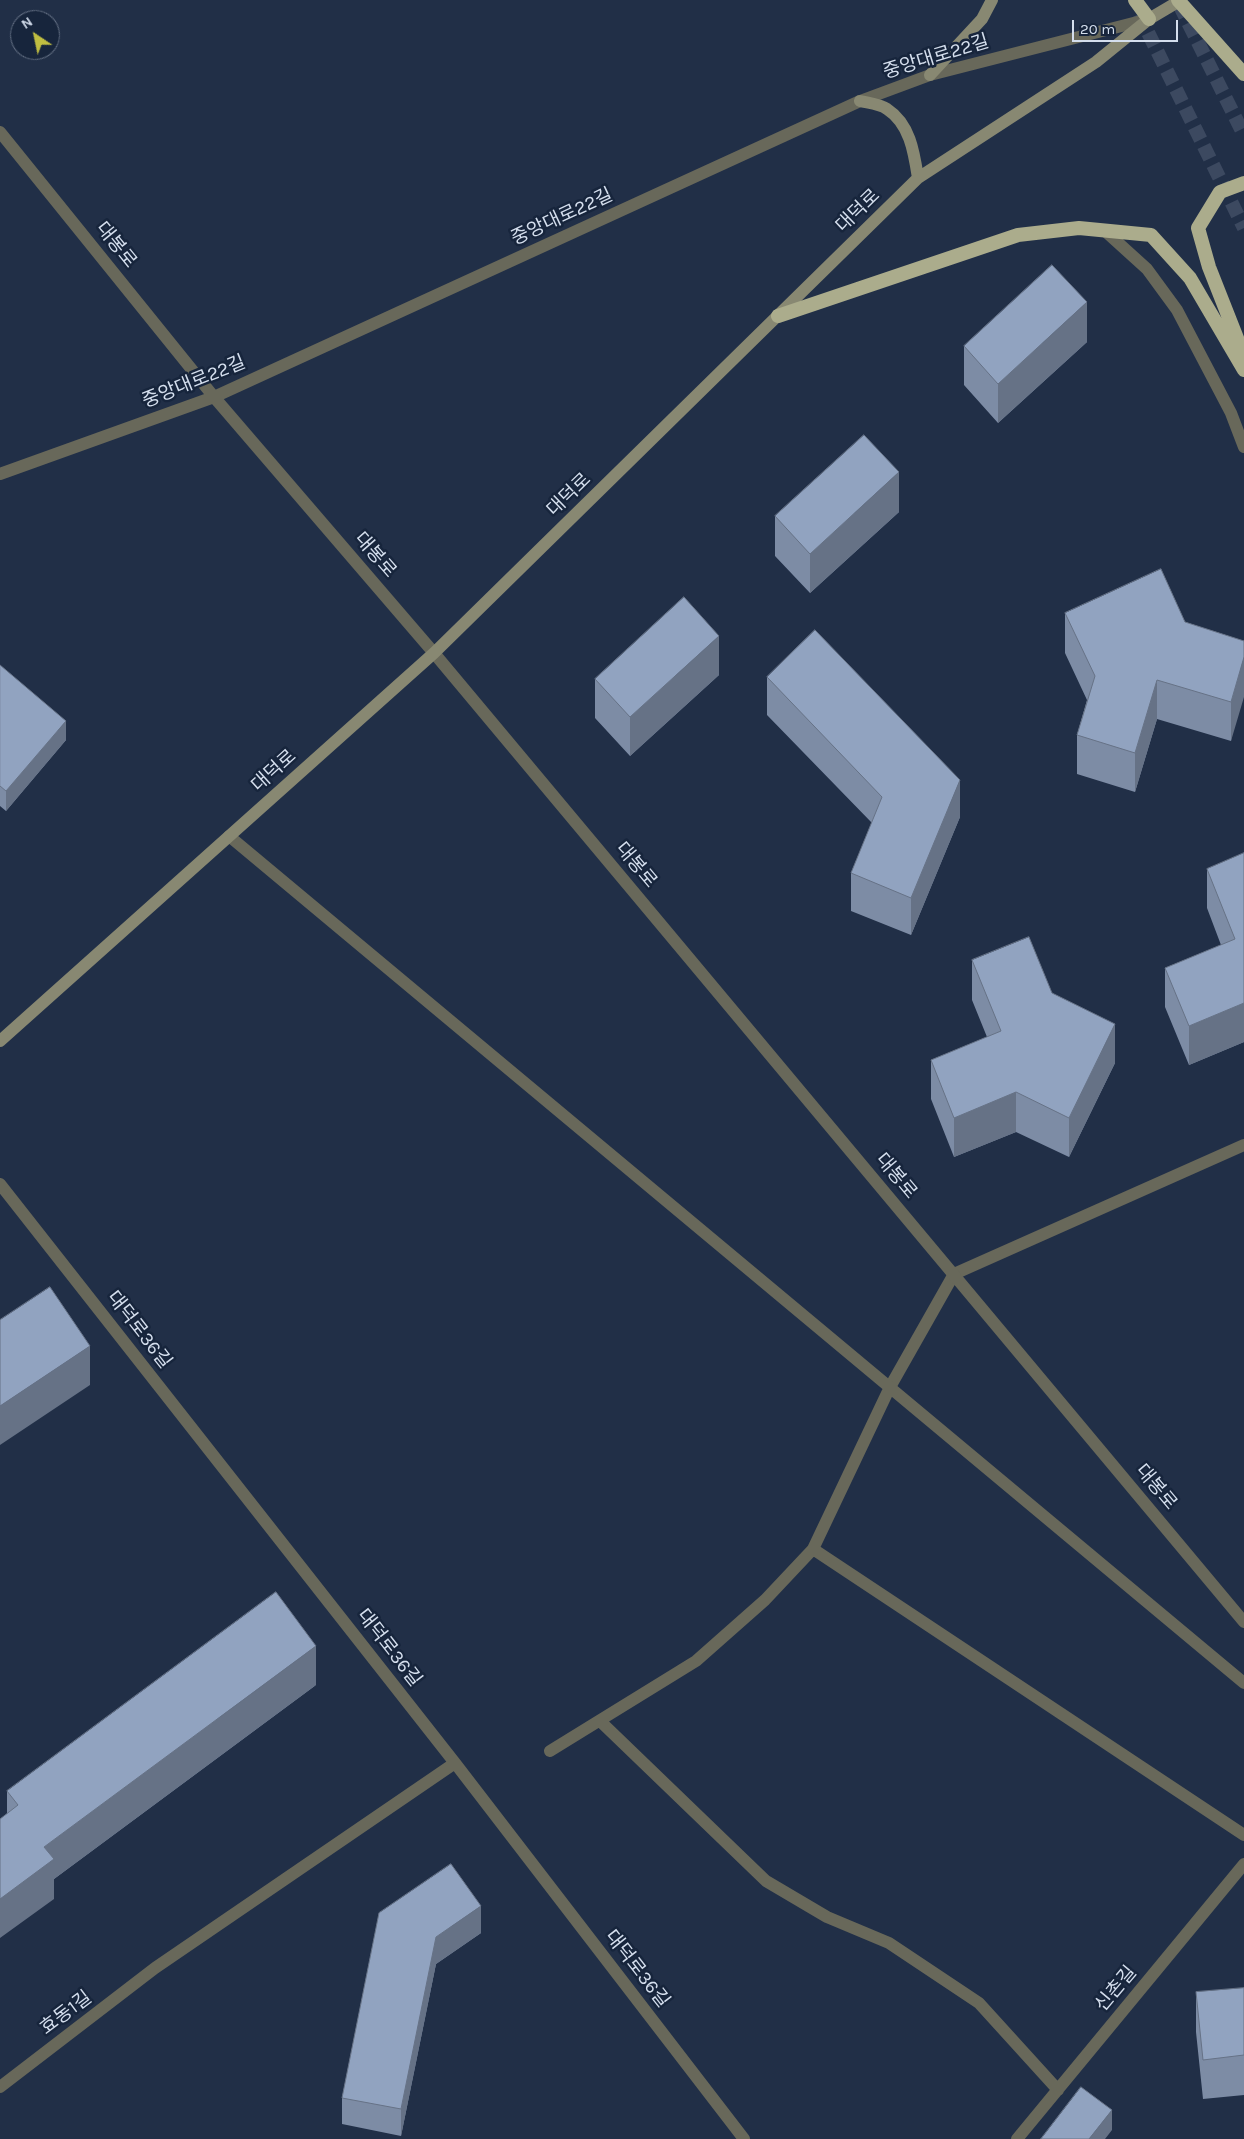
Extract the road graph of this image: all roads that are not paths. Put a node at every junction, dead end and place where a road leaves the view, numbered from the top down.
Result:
1 (992, 0) edge
2 (1135, 0) edge
3 (1179, 1) edge
4 (1148, 20) junction
5 (1244, 74) edge
6 (930, 75) junction
7 (860, 102) junction
8 (0, 132) edge
9 (918, 178) junction
10 (1244, 183) edge
11 (1104, 230) junction
12 (778, 316) junction
13 (1244, 356) edge
14 (1244, 370) edge
15 (214, 397) junction
16 (1244, 447) edge
17 (0, 474) edge
18 (434, 653) junction
19 (229, 836) junction
20 (0, 1041) edge
21 (1244, 1145) edge
22 (0, 1184) edge
23 (954, 1274) junction
24 (890, 1388) junction
25 (813, 1549) junction
26 (1244, 1622) edge
27 (1244, 1683) edge
28 (600, 1721) junction
29 (550, 1751) dead end
30 (455, 1763) junction
31 (1244, 1835) edge
32 (1244, 1864) edge
33 (0, 2087) edge
34 (1058, 2090) junction
35 (744, 2139) edge
36 (1017, 2139) edge

1 - 6 main road
2 - 4 highway
3 - 4 main road, 대덕로
3 - 5 highway
4 - 6 street, 중앙대로22길
4 - 9 main road, 대덕로
6 - 7 street, 중앙대로22길
7 - 9 main road
7 - 15 street, 중앙대로22길
8 - 15 street, 대봉로
9 - 12 main road, 대덕로
10 - 13 highway
11 - 12 highway
11 - 14 highway
11 - 16 street
12 - 18 main road, 대덕로
15 - 17 street, 중앙대로22길
15 - 18 street, 대봉로
18 - 19 main road, 대덕로
18 - 23 street, 대봉로
19 - 20 main road, 대덕로
19 - 24 street
21 - 23 street
22 - 30 street, 대덕로36길
23 - 24 street
23 - 26 street, 대봉로
24 - 25 street
24 - 27 street
25 - 28 street
25 - 31 street
28 - 29 street
28 - 34 street
30 - 33 street, 효동1길
30 - 35 street, 대덕로36길
32 - 34 street, 신촌길
34 - 36 street, 신촌길

